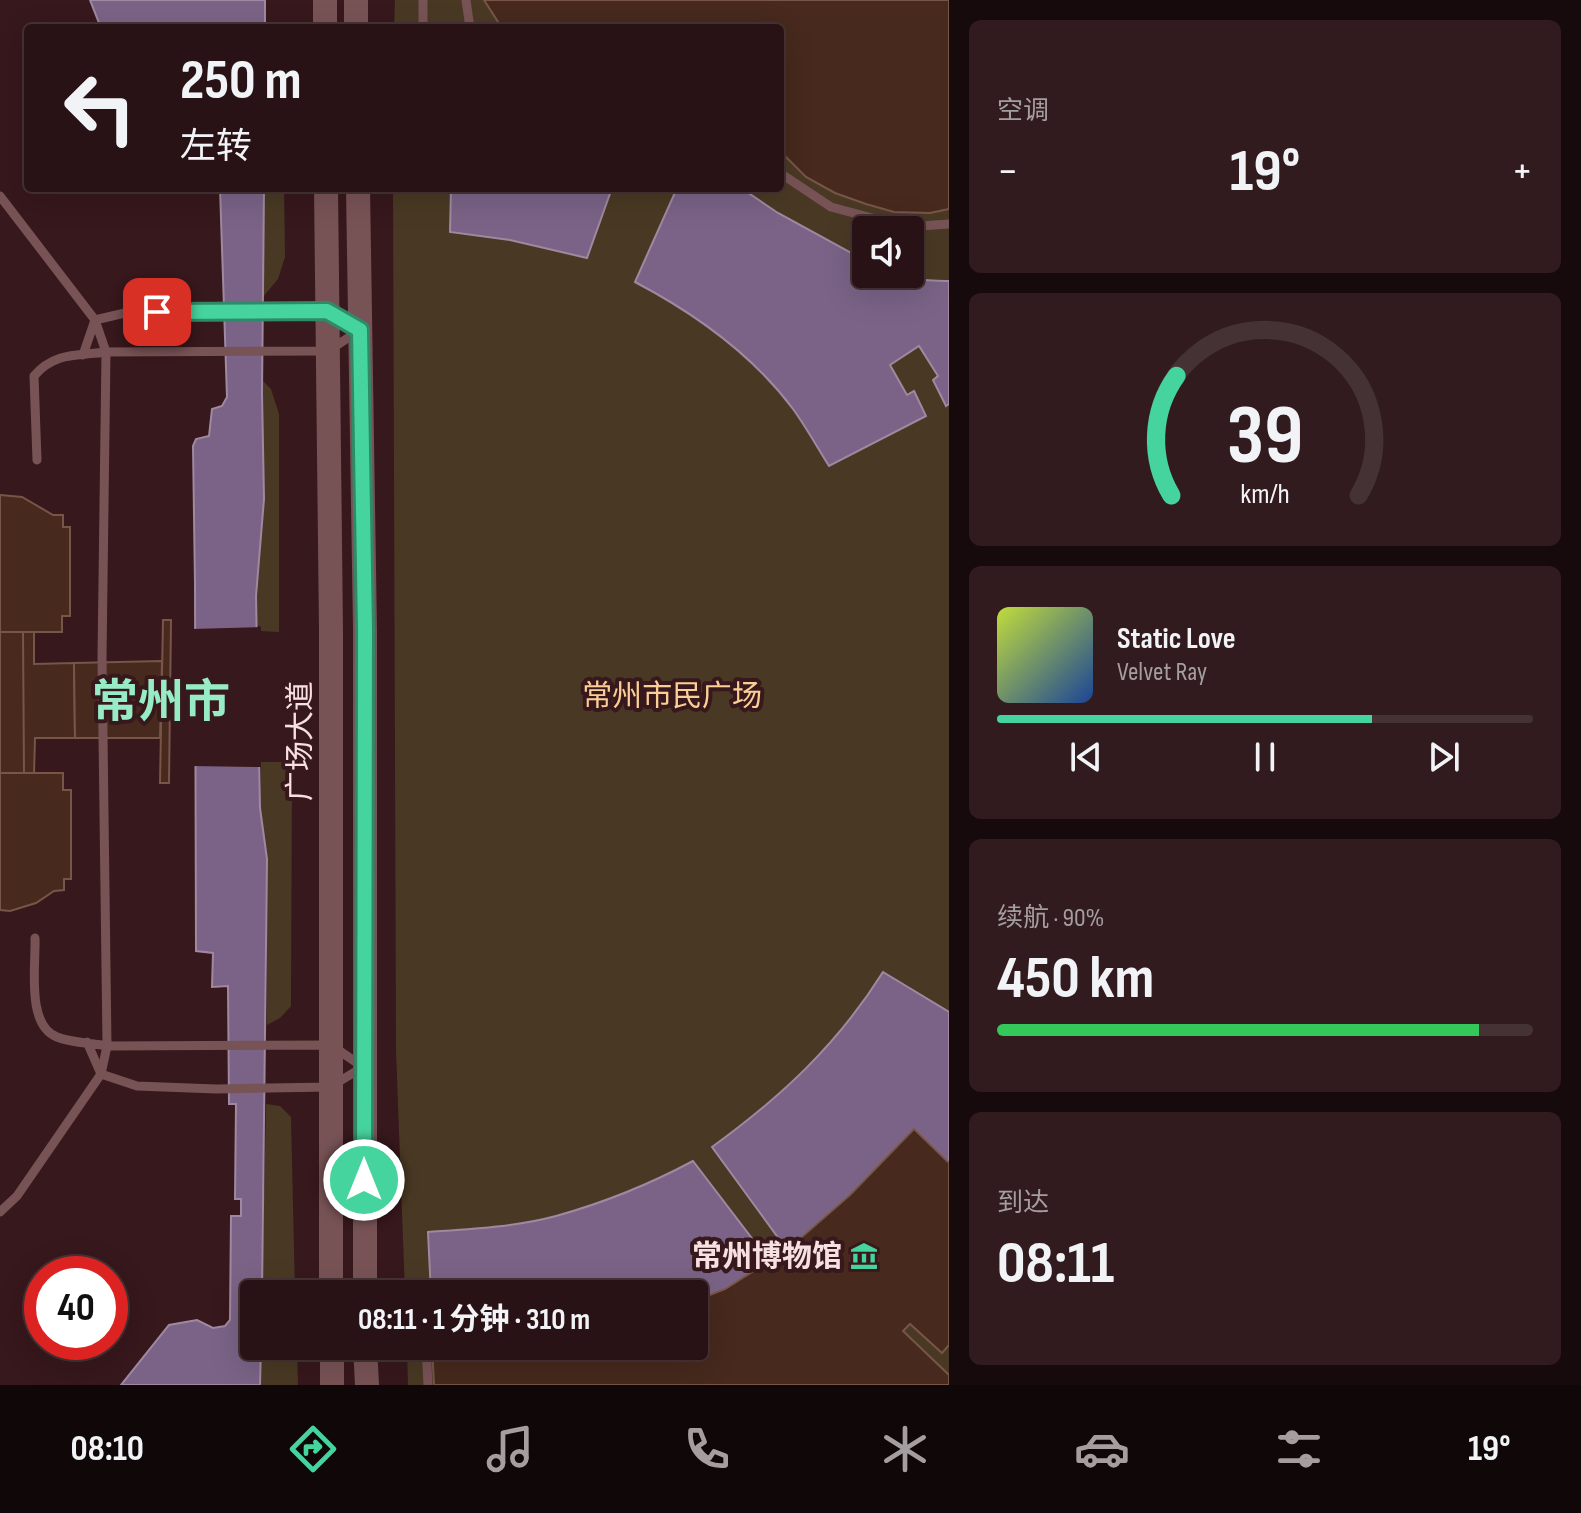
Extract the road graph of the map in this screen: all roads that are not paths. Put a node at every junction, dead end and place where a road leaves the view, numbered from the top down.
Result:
1 (325, 0) edge
2 (356, 0) edge
3 (423, 0) edge
4 (466, 0) edge
5 (325, 24) edge
6 (356, 24) edge
7 (423, 24) edge
8 (469, 24) edge
9 (784, 176) edge
10 (326, 192) edge
11 (358, 192) edge
12 (0, 196) edge
13 (949, 224) edge
14 (327, 311) junction
15 (95, 320) junction
16 (360, 330) junction
17 (328, 351) junction
18 (106, 352) junction
19 (83, 355) junction
20 (37, 460) dead end
21 (35, 938) dead end
22 (87, 1042) junction
23 (331, 1045) junction
24 (107, 1046) junction
25 (363, 1067) junction
26 (101, 1074) junction
27 (330, 1087) junction
28 (0, 1212) edge
29 (331, 1280) edge
30 (365, 1280) edge
31 (332, 1360) edge
32 (366, 1360) edge
33 (427, 1360) edge
34 (332, 1385) edge
35 (367, 1385) edge
36 (428, 1385) edge

1 - 5 street
2 - 6 street
3 - 7 lane
4 - 8 lane
9 - 13 lane
10 - 14 street, 广场大道
11 - 16 street
12 - 15 lane
14 - 15 lane
14 - 16 lane
14 - 17 street, 广场大道
15 - 18 lane
15 - 19 lane
16 - 17 lane
16 - 25 street
17 - 18 lane
17 - 23 street, 广场大道
18 - 19 lane
18 - 24 lane
19 - 20 lane
21 - 22 lane
22 - 24 lane
22 - 26 lane
23 - 24 lane
23 - 25 lane
23 - 27 street, 广场大道
24 - 26 lane
25 - 27 lane
25 - 30 street
26 - 27 lane
26 - 28 lane
27 - 29 street, 广场大道
31 - 34 street
32 - 35 street
33 - 36 lane

